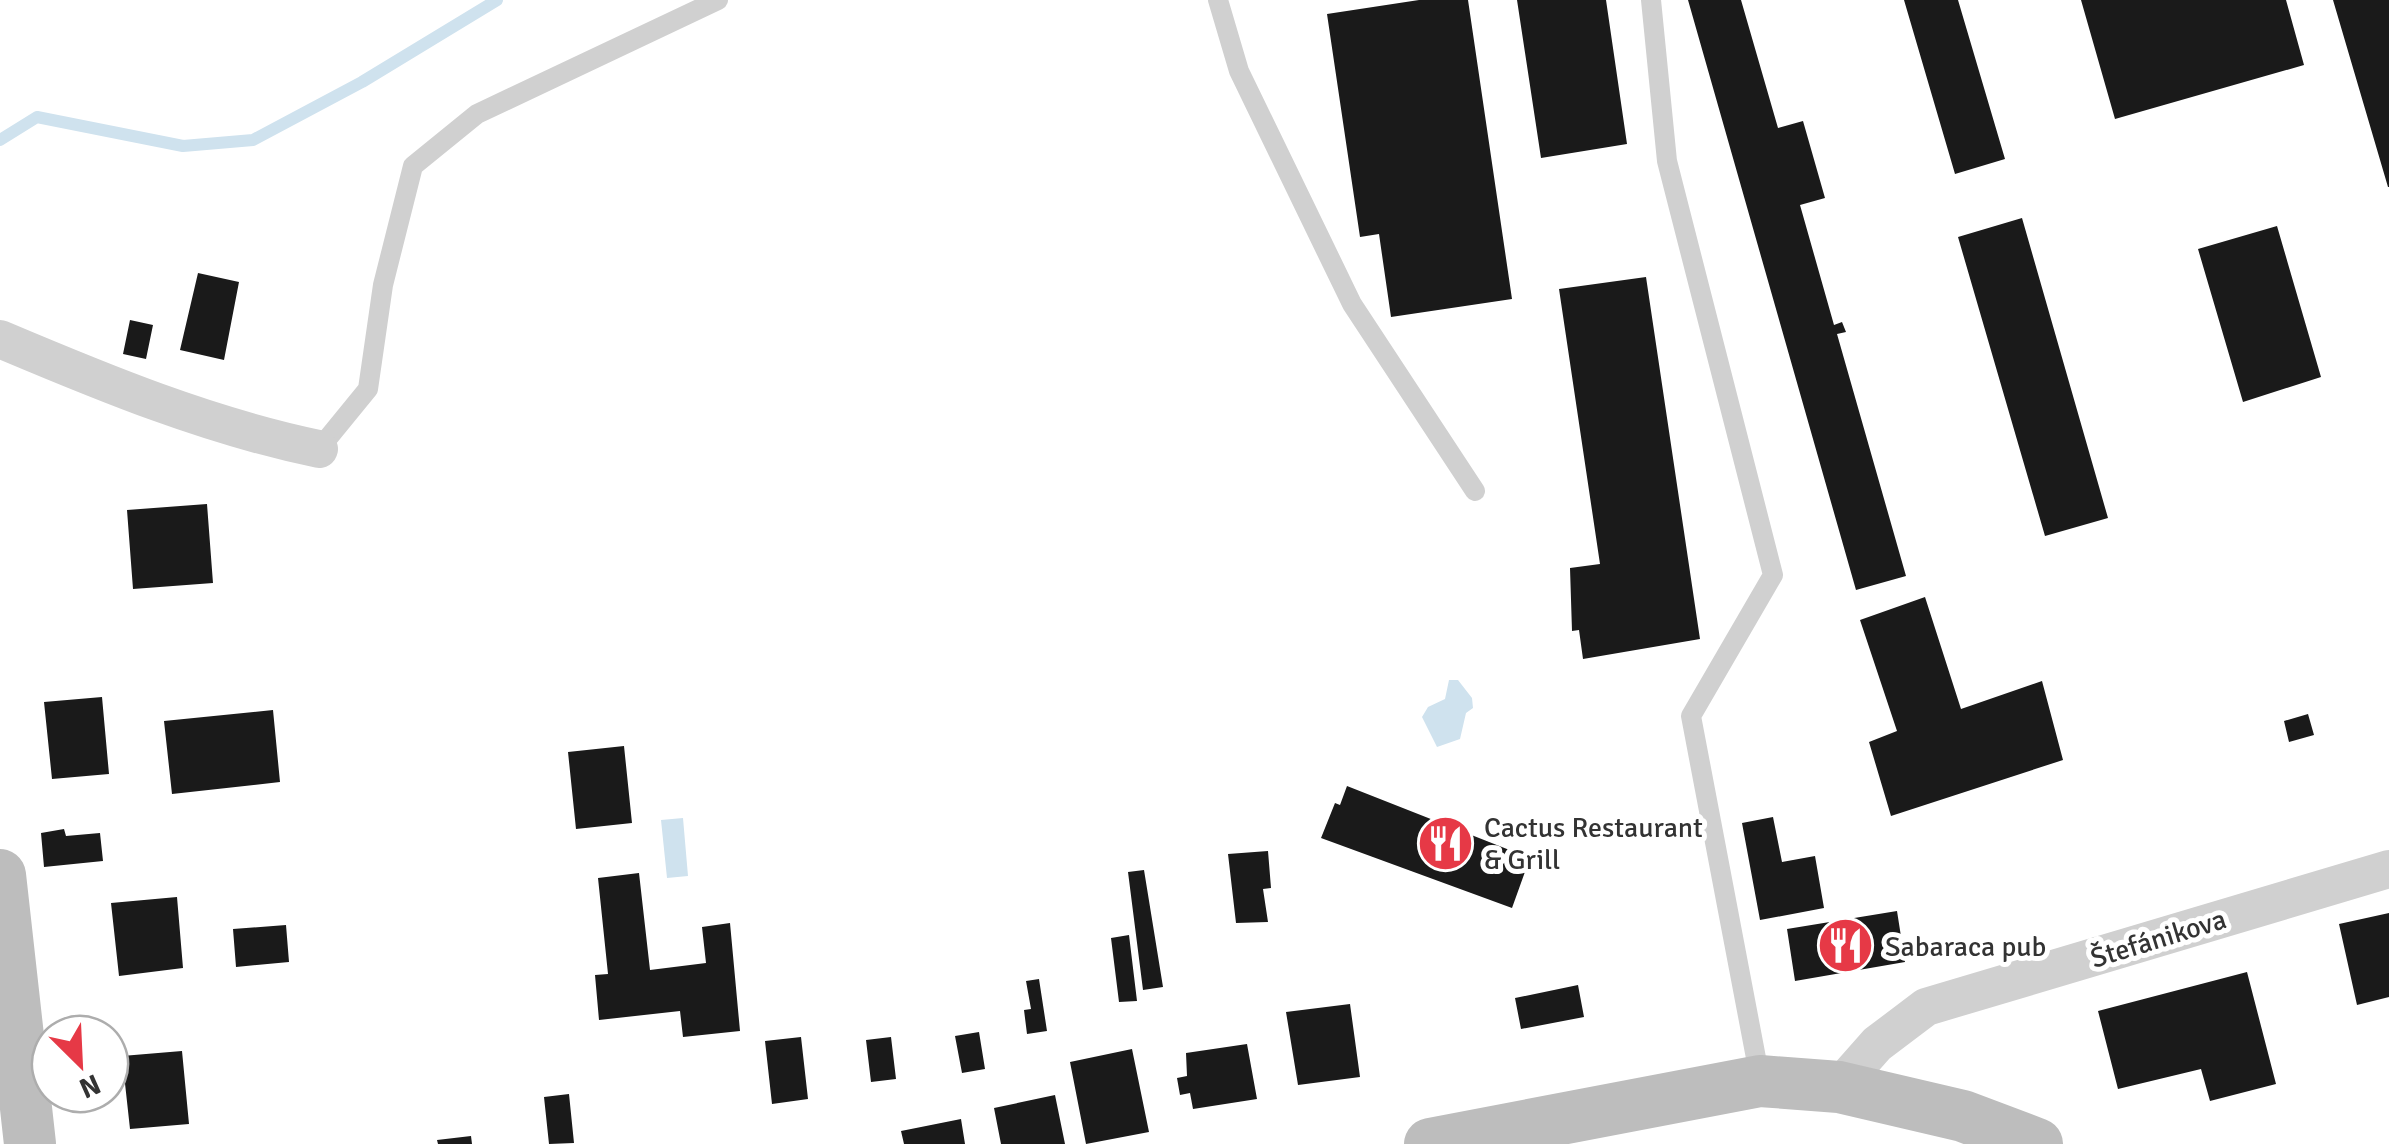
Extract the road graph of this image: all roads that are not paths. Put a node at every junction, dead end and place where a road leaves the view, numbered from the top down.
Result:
1 (718, 0) edge
2 (1218, 0) edge
3 (1651, 0) edge
4 (0, 339) edge
5 (319, 448) joint
6 (1475, 491) dead end
7 (2389, 869) edge
8 (0, 875) edge
9 (1760, 1081) junction
10 (1838, 1087) junction
11 (30, 1144) edge
12 (1430, 1144) edge
13 (2038, 1144) edge

1 - 5 lane
2 - 6 lane
3 - 9 lane
4 - 5 street
7 - 10 street, Štefánikova
8 - 11 street
9 - 10 street
9 - 12 street
10 - 13 street

